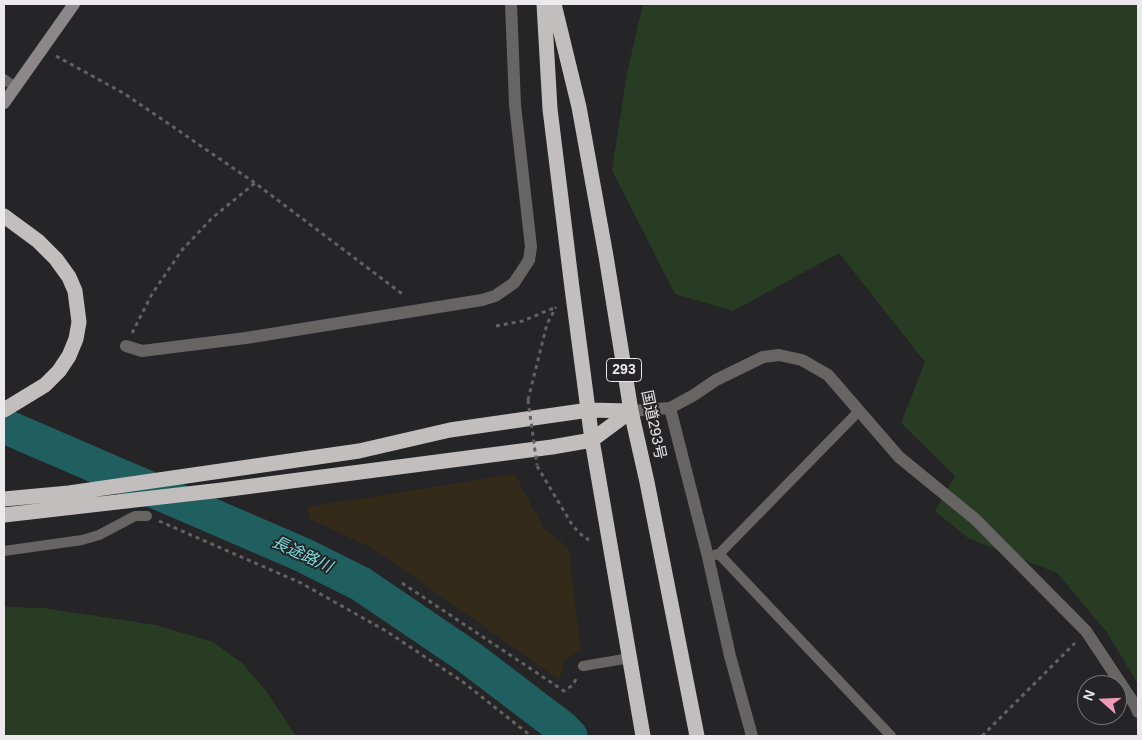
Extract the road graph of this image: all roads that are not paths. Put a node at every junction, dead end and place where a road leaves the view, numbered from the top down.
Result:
1 (74, 4) edge
2 (511, 4) edge
3 (544, 4) edge
4 (554, 4) edge
5 (4, 79) edge
6 (15, 87) junction
7 (4, 103) edge
8 (4, 216) edge
9 (126, 346) road end
10 (670, 408) junction
11 (4, 410) edge
12 (589, 410) junction
13 (631, 411) junction
14 (859, 411) junction
15 (592, 440) junction
16 (4, 499) edge
17 (4, 515) edge
18 (147, 516) road end
19 (4, 550) edge
20 (714, 555) junction
21 (630, 658) junction
22 (583, 666) road end
23 (1138, 712) edge
24 (643, 736) edge
25 (697, 736) edge
26 (752, 736) edge
27 (891, 736) edge

1 - 6 street
2 - 9 street
3 - 12 highway, 293
4 - 13 highway, 国道293号 / 293
5 - 6 lane
6 - 7 street
8 - 11 highway
10 - 13 street
10 - 14 street
10 - 20 street
12 - 13 highway
12 - 15 highway, 293
12 - 16 highway
13 - 15 highway
13 - 25 highway, 国道293号 / 293
14 - 20 lane
14 - 23 street
15 - 17 highway
15 - 21 highway, 293
18 - 19 lane
20 - 26 street
20 - 27 lane
21 - 22 lane
21 - 24 highway, 293

